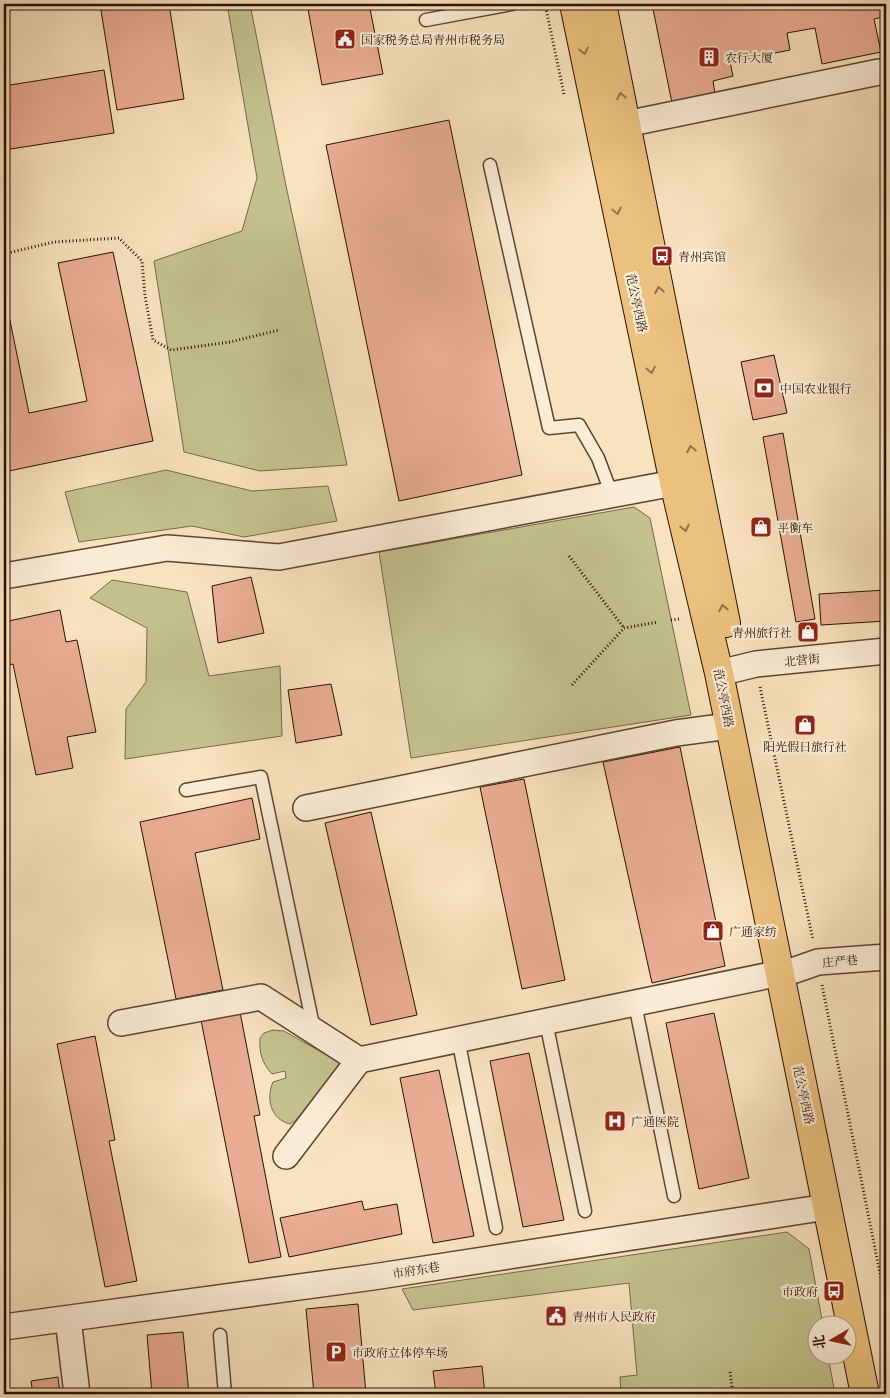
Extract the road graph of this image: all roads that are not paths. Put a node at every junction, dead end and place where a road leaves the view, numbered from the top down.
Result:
1 (512, 4) edge
2 (574, 4) edge
3 (602, 4) edge
4 (426, 20) dead end
5 (879, 72) dead end
6 (626, 124) junction
7 (490, 165) dead end
8 (674, 483) junction
9 (612, 495) junction
10 (4, 576) edge
11 (886, 651) edge
12 (727, 671) junction
13 (729, 726) junction
14 (186, 790) dead end
15 (306, 808) dead end
16 (886, 956) edge
17 (787, 972) junction
18 (635, 1004) junction
19 (546, 1022) junction
20 (121, 1023) dead end
21 (314, 1031) junction
22 (458, 1039) junction
23 (358, 1060) junction
24 (286, 1156) dead end
25 (674, 1196) dead end
26 (827, 1208) junction
27 (585, 1211) dead end
28 (496, 1228) dead end
29 (68, 1319) junction
30 (4, 1327) edge
31 (220, 1335) dead end
32 (77, 1394) edge
33 (225, 1394) edge
34 (865, 1394) edge
35 (879, 1394) edge

1 - 4 lane
2 -> 8 main road, 范公亭西路
6 -> 3 main road, 范公亭西路
5 - 6 street
12 -> 6 main road, 范公亭西路
7 - 9 lane
8 - 9 street
8 -> 12 main road, 范公亭西路
9 - 10 street
11 - 12 street, 北营街
12 - 13 main road, 范公亭西路
12 - 17 main road, 范公亭西路
13 - 15 street
13 - 17 main road, 范公亭西路
14 - 21 lane
16 - 17 street, 庄严巷
17 - 18 street, 庄严巷
17 - 26 main road, 范公亭西路
17 - 35 main road, 范公亭西路
18 - 19 street, 庄严巷
18 - 25 lane
19 - 22 street, 庄严巷
19 - 27 lane
20 - 21 street
21 - 23 street
22 - 23 street, 庄严巷
22 - 28 lane
23 - 24 street
26 - 29 street, 市府东巷
26 - 34 main road, 范公亭西路
29 - 30 street, 市府东巷
29 - 32 street
31 - 33 lane

